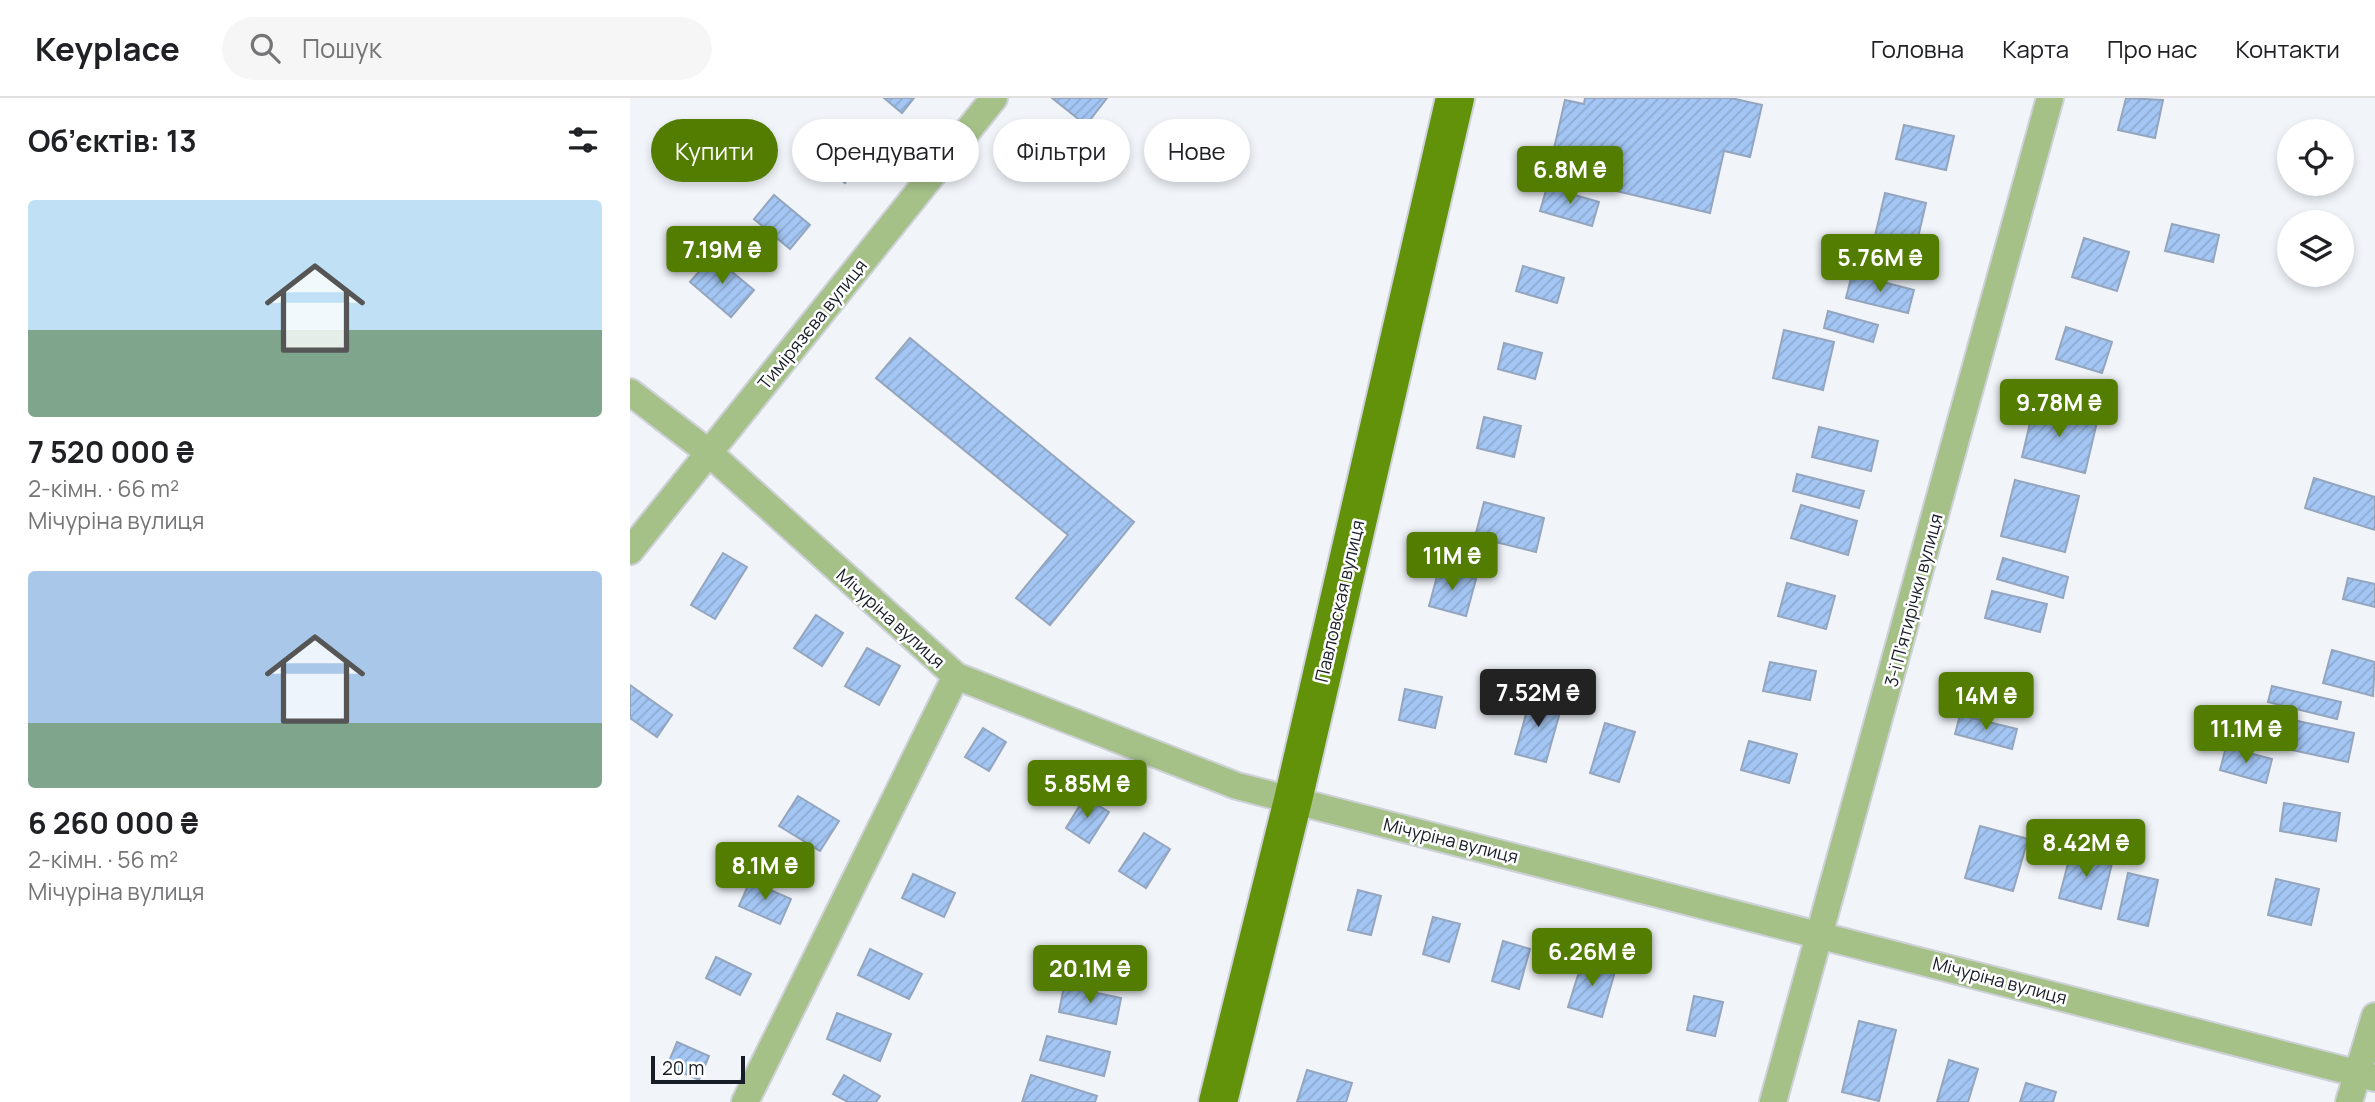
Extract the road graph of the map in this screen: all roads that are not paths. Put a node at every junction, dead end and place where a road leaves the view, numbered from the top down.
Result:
1 (994, 98) edge
2 (1455, 98) edge
3 (2050, 98) edge
4 (630, 392) edge
5 (708, 452) junction
6 (630, 551) edge
7 (956, 676) junction
8 (1293, 800) junction
9 (1821, 933) junction
10 (2375, 1016) edge
11 (2367, 1076) edge
12 (745, 1102) edge
13 (1218, 1102) edge
14 (1773, 1102) edge
15 (2349, 1102) edge

1 - 5 street, Тимірязєва вулиця
2 - 8 main road, Павловская вулиця
3 - 9 street, 3-ї П’ятирічки вулиця
4 - 5 street, Мічуріна вулиця
5 - 6 street, Тимірязєва вулиця
5 - 7 street, Мічуріна вулиця
7 - 8 street, Мічуріна вулиця
7 - 12 street
8 - 9 street, Мічуріна вулиця
8 - 13 main road, Павловская вулиця
9 - 11 street, Мічуріна вулиця
9 - 14 street, 3-ї П’ятирічки вулиця
10 - 11 street
11 - 15 street

